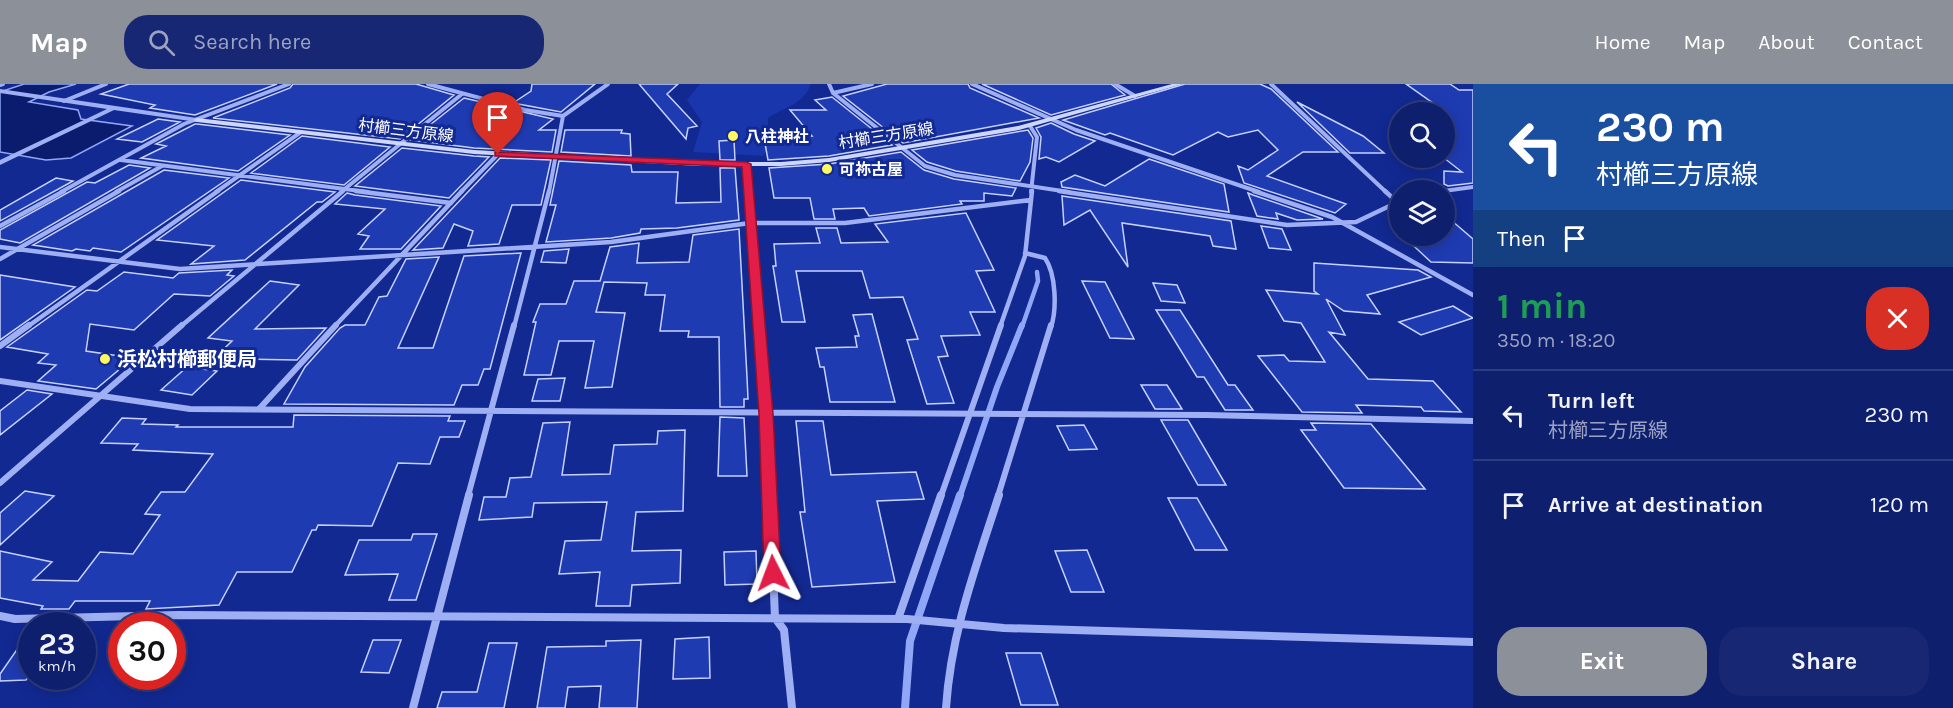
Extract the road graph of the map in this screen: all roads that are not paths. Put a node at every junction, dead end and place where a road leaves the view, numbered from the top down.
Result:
1 (106, 84) edge
2 (289, 84) edge
3 (428, 84) edge
4 (608, 84) edge
5 (829, 84) edge
6 (872, 84) edge
7 (972, 84) edge
8 (1115, 84) edge
9 (1180, 84) edge
10 (1271, 84) edge
11 (2, 88) edge
12 (833, 93) junction
13 (462, 94) junction
14 (1135, 96) junction
15 (64, 101) junction
16 (111, 109) junction
17 (563, 117) junction
18 (197, 120) junction
19 (1049, 120) junction
20 (1030, 126) junction
21 (301, 132) junction
22 (400, 144) junction
23 (900, 148) junction
24 (498, 154) junction
25 (555, 156) junction
26 (121, 160) junction
27 (0, 162) edge
28 (746, 164) junction
29 (162, 166) junction
30 (240, 175) junction
31 (1034, 187) junction
32 (1473, 187) edge
33 (1455, 189) edge
34 (342, 190) junction
35 (1389, 193) edge
36 (1031, 200) junction
37 (451, 203) junction
38 (1389, 206) edge
39 (1344, 223) junction
40 (750, 224) junction
41 (0, 226) edge
42 (0, 247) edge
43 (535, 247) junction
44 (17, 249) junction
45 (1025, 253) junction
46 (401, 254) junction
47 (0, 259) edge
48 (118, 261) junction
49 (255, 262) junction
50 (1473, 295) edge
51 (0, 346) edge
52 (0, 381) edge
53 (102, 397) junction
54 (259, 409) junction
55 (490, 412) junction
56 (766, 414) junction
57 (974, 415) junction
58 (1022, 415) junction
59 (1473, 421) edge
60 (0, 483) edge
61 (0, 616) edge
62 (436, 616) junction
63 (775, 618) junction
64 (903, 619) junction
65 (955, 621) junction
66 (1473, 642) edge
67 (413, 708) edge
68 (792, 708) edge
69 (946, 708) edge

1 - 15 street
2 - 18 street
3 - 13 street
4 - 17 street
5 - 12 street
6 - 12 street
7 - 19 street
8 - 14 street
9 - 14 main road, 村櫛三方原線
10 - 35 street
11 - 15 street
12 - 23 street
13 - 17 street
13 - 22 street
14 - 19 main road, 村櫛三方原線
15 - 16 street
16 - 18 street
16 - 27 street
17 - 25 street
18 - 21 main road, 村櫛三方原線
18 - 26 street
19 - 20 main road, 村櫛三方原線
19 - 39 street
20 - 23 main road, 村櫛三方原線
20 - 31 street
21 - 22 main road, 村櫛三方原線
21 - 30 street
22 - 24 main road, 村櫛三方原線
22 - 34 street
23 - 28 main road, 村櫛三方原線
23 - 31 street
24 - 25 main road, 村櫛三方原線
24 - 37 street
25 - 28 main road, 村櫛三方原線
25 - 43 street
26 - 29 street
26 - 41 street
28 - 40 street
29 - 30 street
29 - 44 street
30 - 34 street
30 - 48 street
31 - 36 street
31 - 39 street
32 - 33 street
34 - 37 street
34 - 49 street
36 - 40 street
36 - 45 street
37 - 46 street
38 - 39 street
39 - 50 street
40 - 43 street
40 - 56 street
42 - 44 street
43 - 46 street
43 - 55 street
44 - 47 street
44 - 48 street
45 - 57 street
45 - 58 street
46 - 49 street
46 - 54 street
48 - 49 street
48 - 51 street
49 - 53 street
52 - 53 street
53 - 54 street
53 - 60 street
54 - 55 street
55 - 56 street
55 - 62 street
56 - 57 street
56 - 63 street
57 - 58 street
57 - 64 street
58 - 59 street
58 - 65 street
61 - 62 street
62 - 63 street
62 - 67 street
63 - 64 street
63 - 68 street
64 - 65 street
65 - 66 street
65 - 69 street

